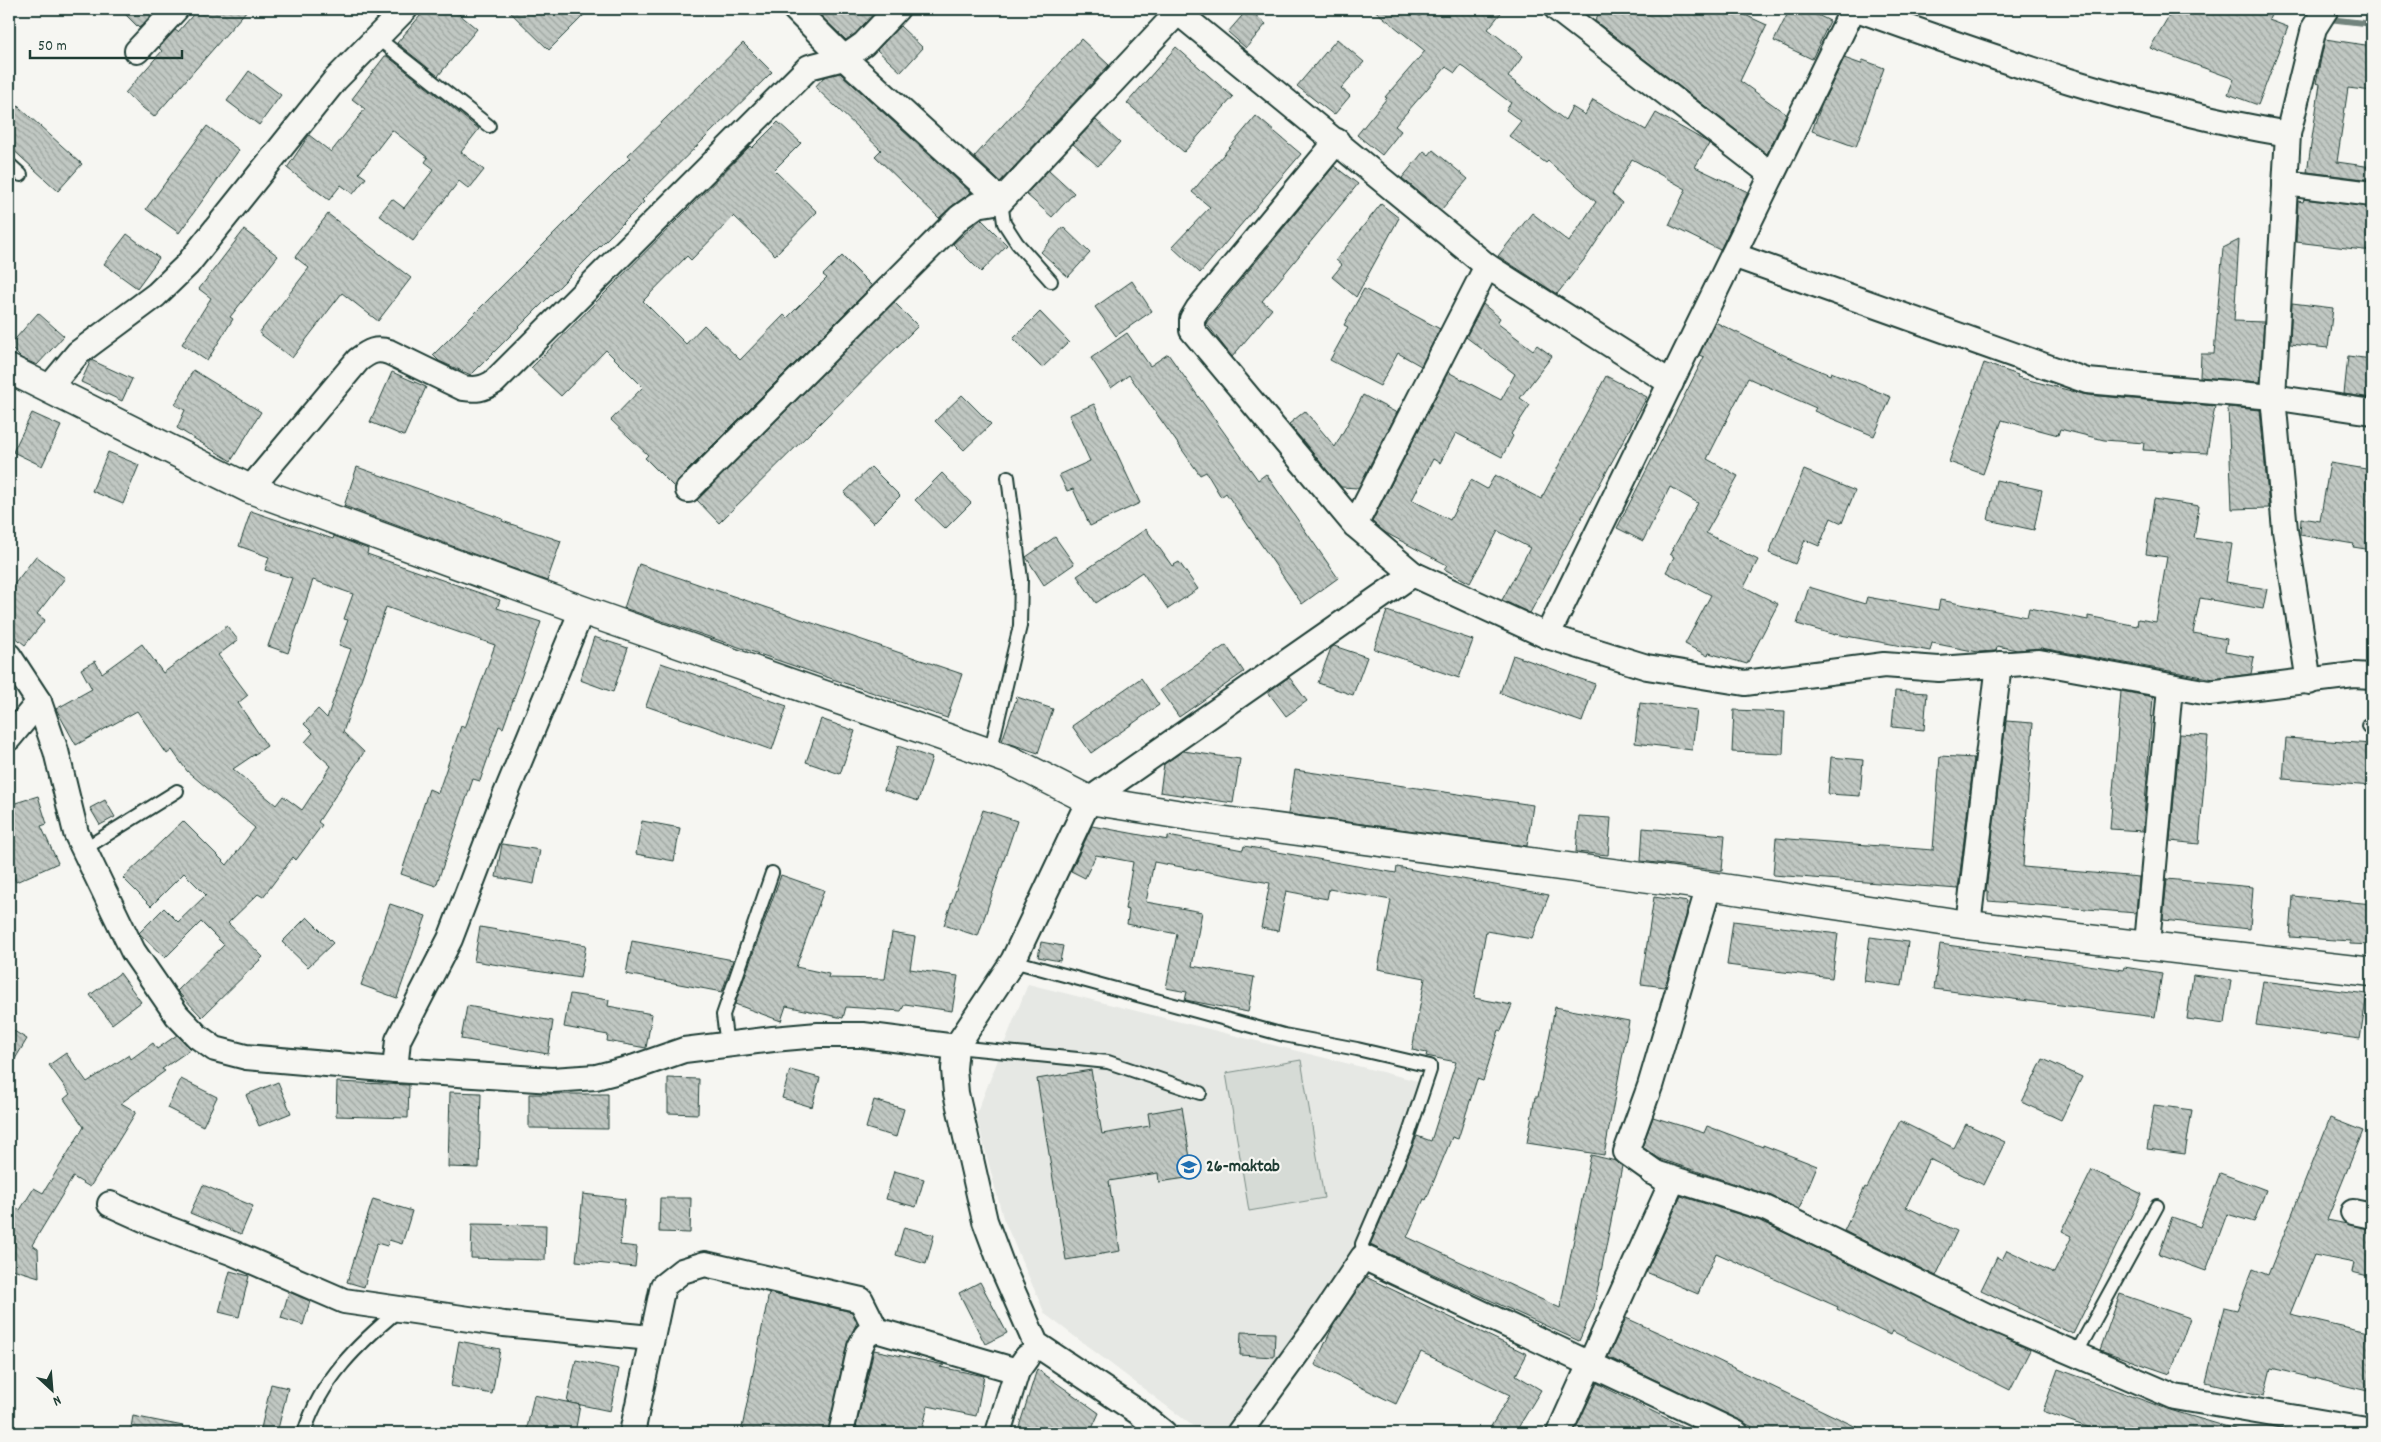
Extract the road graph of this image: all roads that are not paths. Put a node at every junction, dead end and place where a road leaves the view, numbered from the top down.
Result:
1 (176, 9) edge
2 (405, 9) edge
3 (795, 9) edge
4 (897, 9) edge
5 (1557, 9) edge
6 (1853, 9) edge
7 (1857, 9) edge
8 (2326, 9) edge
9 (1176, 10) edge
10 (376, 37) junction
11 (137, 51) dead end
12 (844, 58) junction
13 (489, 126) dead end
14 (2288, 134) junction
15 (1338, 141) junction
16 (9, 164) edge
17 (21, 175) dead end
18 (1772, 175) junction
19 (2286, 183) junction
20 (2372, 194) edge
21 (1001, 201) junction
22 (1733, 255) junction
23 (1487, 266) junction
24 (1051, 282) dead end
25 (9, 369) edge
26 (1671, 383) junction
27 (48, 389) junction
28 (2273, 397) junction
29 (2372, 412) edge
30 (1008, 477) dead end
31 (250, 490) junction
32 (688, 490) dead end
33 (1355, 525) junction
34 (1413, 574) junction
35 (582, 610) junction
36 (1547, 636) junction
37 (9, 656) edge
38 (1999, 664) junction
39 (2372, 676) edge
40 (2309, 682) junction
41 (2170, 687) junction
42 (39, 702) junction
43 (9, 738) edge
44 (990, 753) junction
45 (177, 791) dead end
46 (1089, 800) junction
47 (84, 849) junction
48 (772, 873) dead end
49 (1709, 886) junction
50 (1968, 925) junction
51 (2147, 944) junction
52 (1013, 961) junction
53 (2372, 972) edge
54 (727, 1045) junction
55 (956, 1047) junction
56 (395, 1070) junction
57 (1200, 1092) dead end
58 (1652, 1172) junction
59 (110, 1204) dead end
60 (2157, 1206) dead end
61 (1363, 1257) junction
62 (400, 1309) junction
63 (876, 1330) junction
64 (652, 1338) junction
65 (1036, 1344) junction
66 (2076, 1354) junction
67 (1590, 1365) junction
68 (1017, 1371) junction
69 (2372, 1431) edge
70 (304, 1433) edge
71 (632, 1433) edge
72 (841, 1433) edge
73 (998, 1433) edge
74 (1164, 1433) edge
75 (1238, 1433) edge
76 (1559, 1433) edge
77 (1736, 1433) edge

1 - 11 street
2 - 10 street
3 - 12 street
4 - 12 street
5 - 18 street
6 - 18 street
7 - 14 street
8 - 14 street
9 - 15 street
9 - 21 street
10 - 13 lane
10 - 27 street
12 - 21 street
12 - 31 street
14 - 19 street
15 - 23 street
15 - 33 street
16 - 17 lane
18 - 22 street
19 - 20 street
19 - 28 street
21 - 24 lane
21 - 32 street
22 - 26 street
22 - 28 street
23 - 26 street
23 - 33 street
25 - 27 street
26 - 36 street
27 - 31 street
28 - 29 street
28 - 40 street
30 - 44 lane
31 - 35 street
33 - 34 street
34 - 36 street
34 - 46 street
35 - 44 street
35 - 56 street
36 - 38 street
37 - 42 street
38 - 41 street
38 - 50 street
39 - 40 street
40 - 41 street
41 - 51 street
42 - 43 street
42 - 47 street
44 - 46 street
45 - 47 lane
46 - 49 street
46 - 52 street
47 - 56 street
48 - 54 lane
49 - 50 street
49 - 58 street
50 - 51 street
51 - 53 street
52 - 55 street
52 - 61 lane
54 - 55 street
54 - 56 street
55 - 57 lane
55 - 65 street
58 - 66 street
58 - 67 street
59 - 62 street
60 - 66 lane
61 - 67 street
61 - 75 street
62 - 64 street
62 - 70 lane
63 - 64 street
63 - 68 street
63 - 72 street
64 - 71 street
65 - 68 street
65 - 74 street
66 - 69 street
67 - 76 street
67 - 77 street
68 - 73 street

